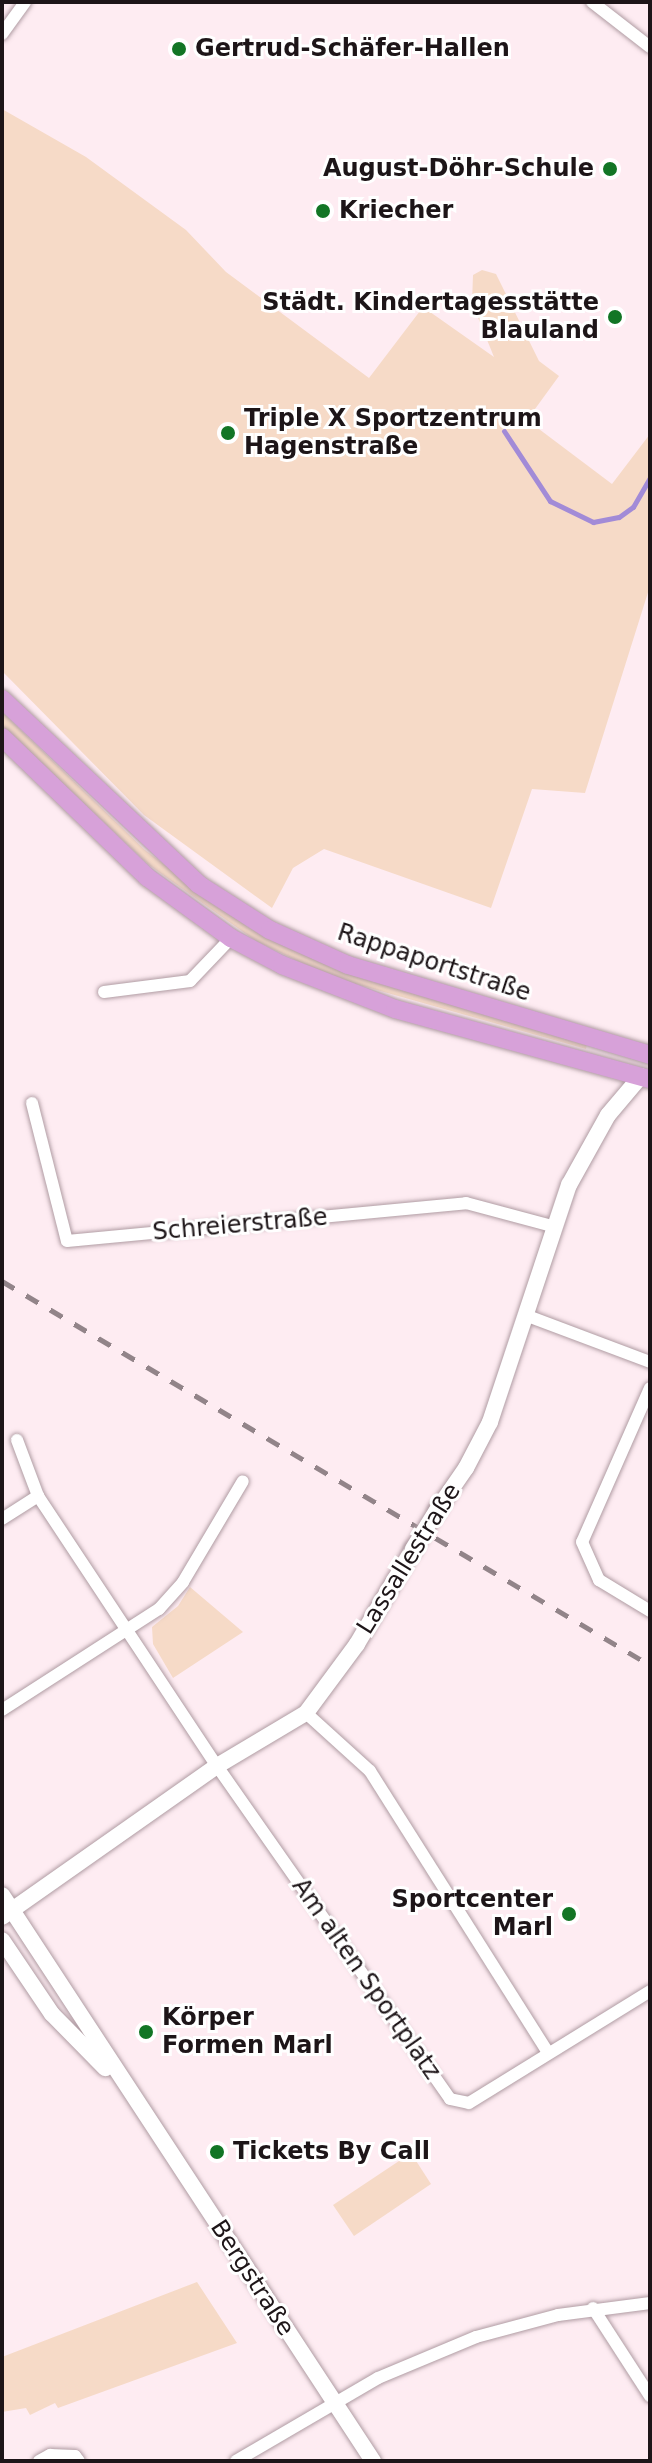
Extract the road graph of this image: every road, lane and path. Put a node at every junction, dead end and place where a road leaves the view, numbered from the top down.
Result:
1 (25, 2) edge
2 (592, 2) edge
3 (2, 34) edge
4 (650, 47) edge
5 (2, 699) edge
6 (2, 737) edge
7 (231, 938) junction
8 (104, 992) dead end
9 (650, 1055) edge
10 (647, 1074) edge
11 (32, 1103) dead end
12 (552, 1226) junction
13 (525, 1315) junction
14 (650, 1362) edge
15 (650, 1388) edge
16 (17, 1440) dead end
17 (243, 1481) dead end
18 (38, 1496) junction
19 (2, 1519) edge
20 (650, 1611) edge
21 (128, 1627) junction
22 (2, 1710) edge
23 (306, 1713) junction
24 (217, 1766) junction
25 (2, 1895) edge
26 (7, 1914) edge
27 (2, 1940) edge
28 (650, 1991) edge
29 (548, 2053) junction
30 (131, 2095) junction
31 (650, 2303) edge
32 (593, 2308) junction
33 (650, 2396) edge
34 (333, 2402) junction
35 (39, 2461) edge
36 (79, 2461) edge
37 (236, 2461) edge
38 (373, 2461) edge

1 - 3 street
2 - 4 street
5 - 9 main road, Rappaportstraße
6 - 7 main road
7 - 8 street
7 - 10 main road
10 - 12 street, Lassallestraße
11 - 12 street, Schreierstraße
12 - 13 street, Lassallestraße
13 - 14 street
13 - 23 street, Lassallestraße, bridge
15 - 20 street
16 - 18 street, Am alten Sportplatz
17 - 21 street
18 - 19 street
18 - 21 street, Am alten Sportplatz
21 - 22 street
21 - 24 street, Am alten Sportplatz
23 - 24 street, Lassallestraße
23 - 29 street
24 - 26 street, Lassallestraße
24 - 29 street, Am alten Sportplatz
25 - 26 street, Bergstraße
26 - 30 street, Bergstraße
27 - 30 street, Bergstraße
28 - 29 street, Am alten Sportplatz
30 - 34 street, Bergstraße
31 - 32 street
32 - 33 street
32 - 34 street
34 - 37 street
34 - 38 street, Bergstraße
35 - 36 street

